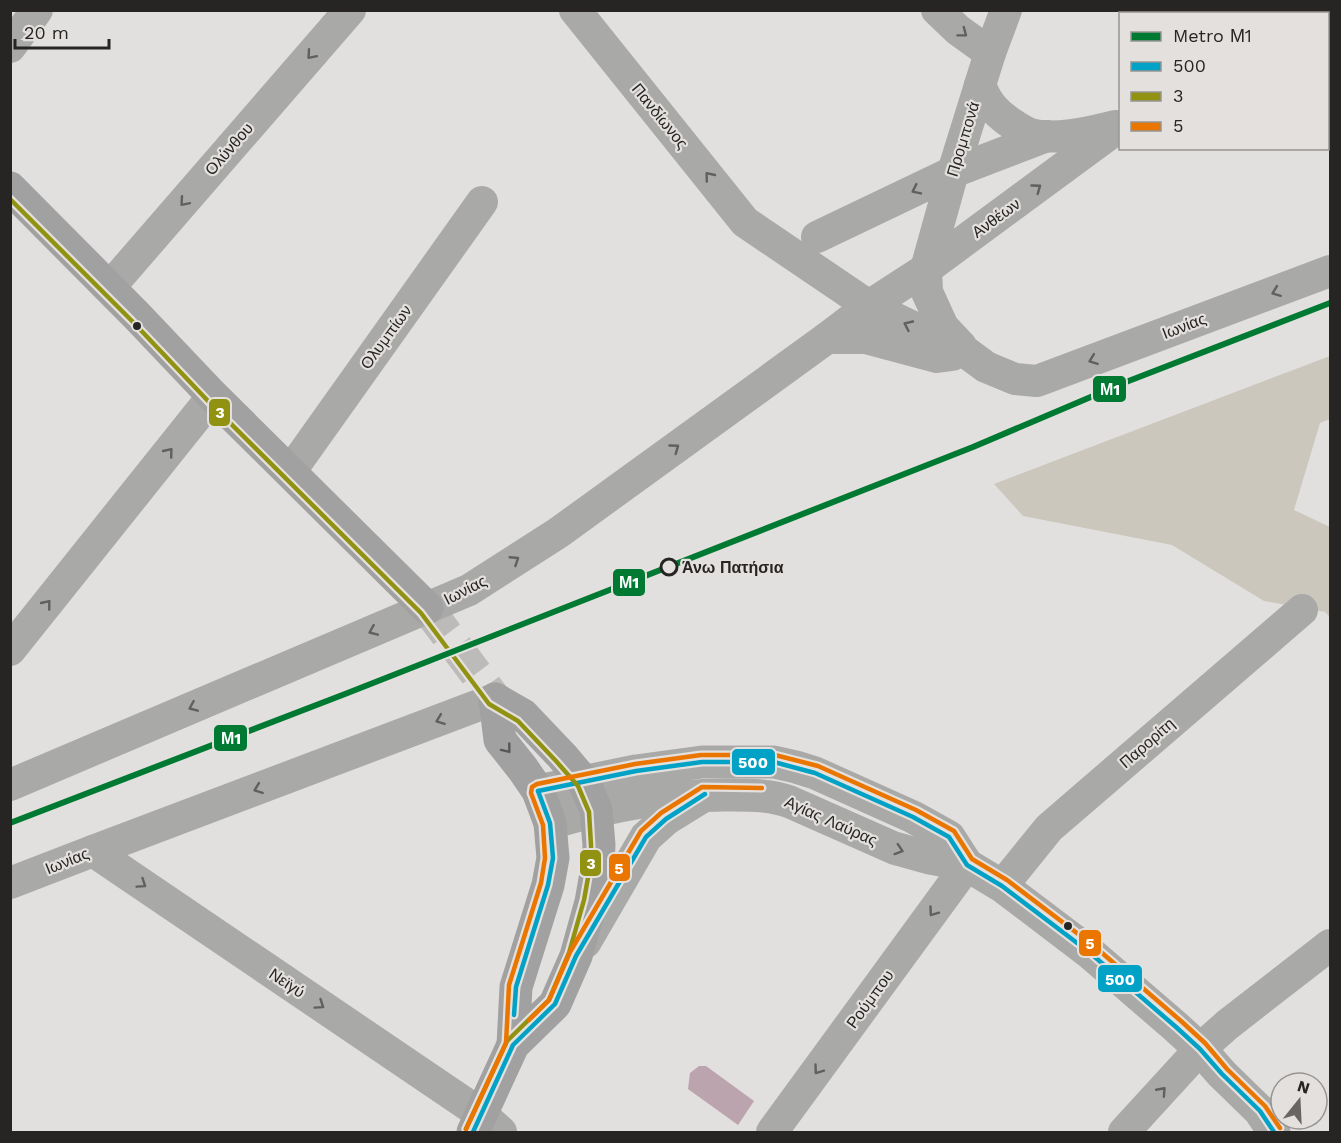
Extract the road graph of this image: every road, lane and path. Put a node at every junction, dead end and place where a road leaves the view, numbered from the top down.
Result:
1 (36, 10) edge
2 (350, 10) edge
3 (575, 10) edge
4 (937, 10) edge
5 (1006, 10) edge
6 (10, 46) edge
7 (990, 52) junction
8 (980, 85) junction
9 (1119, 126) edge
10 (1119, 127) edge
11 (1047, 136) junction
12 (953, 172) junction
13 (10, 188) edge
14 (482, 202) dead end
15 (746, 222) junction
16 (817, 237) junction
17 (926, 269) junction
18 (1330, 271) edge
19 (109, 288) junction
20 (868, 306) junction
21 (826, 338) junction
22 (968, 353) junction
23 (1037, 381) joint
24 (213, 396) junction
25 (290, 472) junction
26 (427, 608) junction
27 (1302, 610) dead end
28 (10, 650) edge
29 (495, 699) junction
30 (10, 784) edge
31 (538, 791) junction
32 (705, 794) junction
33 (590, 796) junction
34 (550, 823) junction
35 (93, 851) junction
36 (967, 865) junction
37 (10, 883) edge
38 (1002, 886) junction
39 (1330, 945) edge
40 (576, 956) junction
41 (513, 1045) junction
42 (1200, 1049) junction
43 (485, 1126) edge
44 (772, 1132) edge
45 (1124, 1132) edge
46 (1274, 1132) edge

1 - 6 street
2 -> 19 street, Ολύνθου
15 -> 3 street, Πανδίωνος
4 -> 7 street
5 - 7 street, Προμπονά
7 - 8 street, Προμπονά
8 - 11 street
8 - 12 street, Προμπονά
9 - 11 street
17 -> 10 street, Ανθέων
11 - 12 street
12 -> 16 street
12 - 17 street, Προμπονά
13 - 19 main road
14 - 25 street, Ολυμπίων
15 - 16 street
15 - 20 street, Πανδίωνος
16 - 20 street, Πανδίωνος
17 - 20 street, Ανθέων
17 - 22 street
18 -> 23 street, Ιωνίας
19 - 24 main road
20 - 21 street, Ιωνίας
22 -> 20 street, Πανδίωνος
21 - 22 street
26 -> 21 street, Ιωνίας
22 - 23 street, Πανδίωνος
24 - 25 main road
28 -> 24 street
25 - 26 main road
26 -> 30 street, Ιωνίας
27 - 38 street, Παρορίτη
29 -> 31 main road
29 - 33 main road
29 -> 35 street, Ιωνίας
31 - 33 street, Αγίας Λαύρας
31 - 34 main road
32 - 33 street, Αγίας Λαύρας
32 -> 36 street, Αγίας Λαύρας
32 - 40 street
33 - 34 street, Αγίας Λαύρας
33 - 36 street, Αγίας Λαύρας
33 - 40 main road
34 - 41 main road
35 - 37 street, Ιωνίας
35 -> 43 street, Νεϊγύ
36 - 38 street, Αγίας Λαύρας
36 -> 44 street, Ρούμπου
38 - 42 street, Αγίας Λαύρας
39 - 42 street
40 - 41 main road
41 - 43 main road
45 -> 42 street
42 - 46 street, Αγίας Λαύρας

